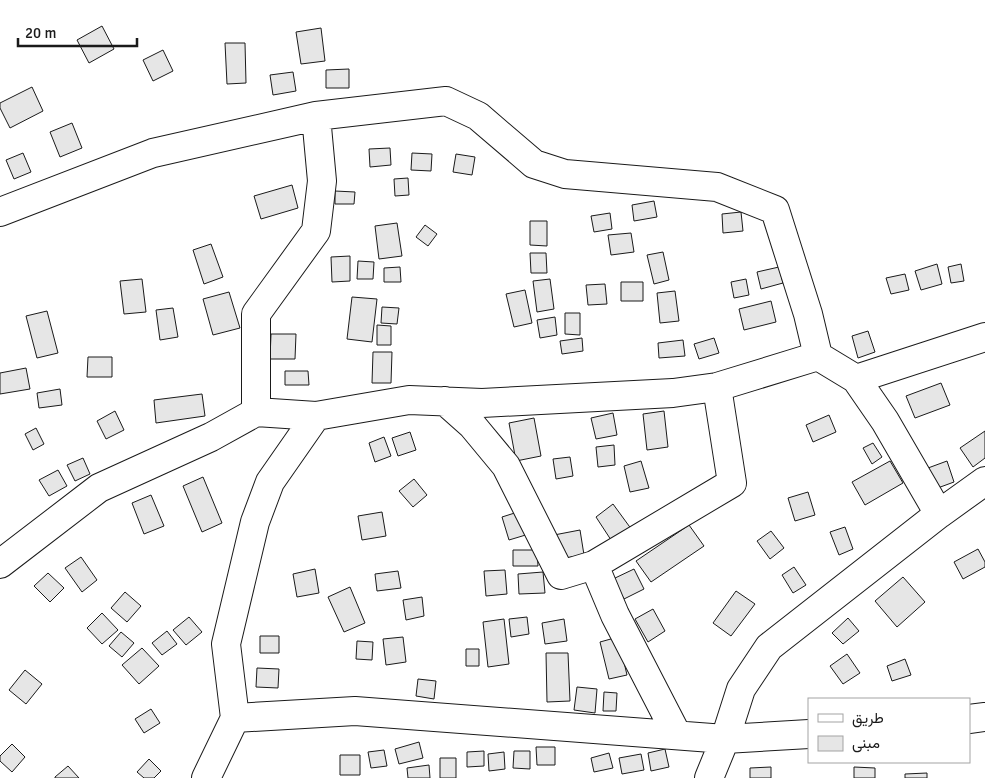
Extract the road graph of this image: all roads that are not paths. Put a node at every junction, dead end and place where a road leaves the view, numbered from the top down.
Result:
1 (316, 116) junction
2 (0, 212) edge
3 (985, 337) edge
4 (818, 356) junction
5 (856, 379) junction
6 (717, 388) junction
7 (445, 401) junction
8 (256, 412) junction
9 (316, 416) junction
10 (985, 481) edge
11 (939, 514) junction
12 (0, 564) edge
13 (594, 565) junction
14 (985, 717) edge
15 (235, 718) junction
16 (970, 719) edge
17 (808, 734) edge
18 (677, 735) junction
19 (726, 739) junction
20 (206, 778) edge
21 (710, 778) edge

1 - 2 street
1 - 4 street
1 - 8 street
3 - 5 street
4 - 5 street
4 - 6 street
5 - 11 street
6 - 7 street
6 - 13 street
7 - 9 street
7 - 13 street
8 - 9 street
8 - 12 street
9 - 15 street
10 - 11 street
11 - 19 street
13 - 18 street
14 - 16 street
15 - 18 street
15 - 20 street
17 - 19 street
18 - 19 street
19 - 21 street

